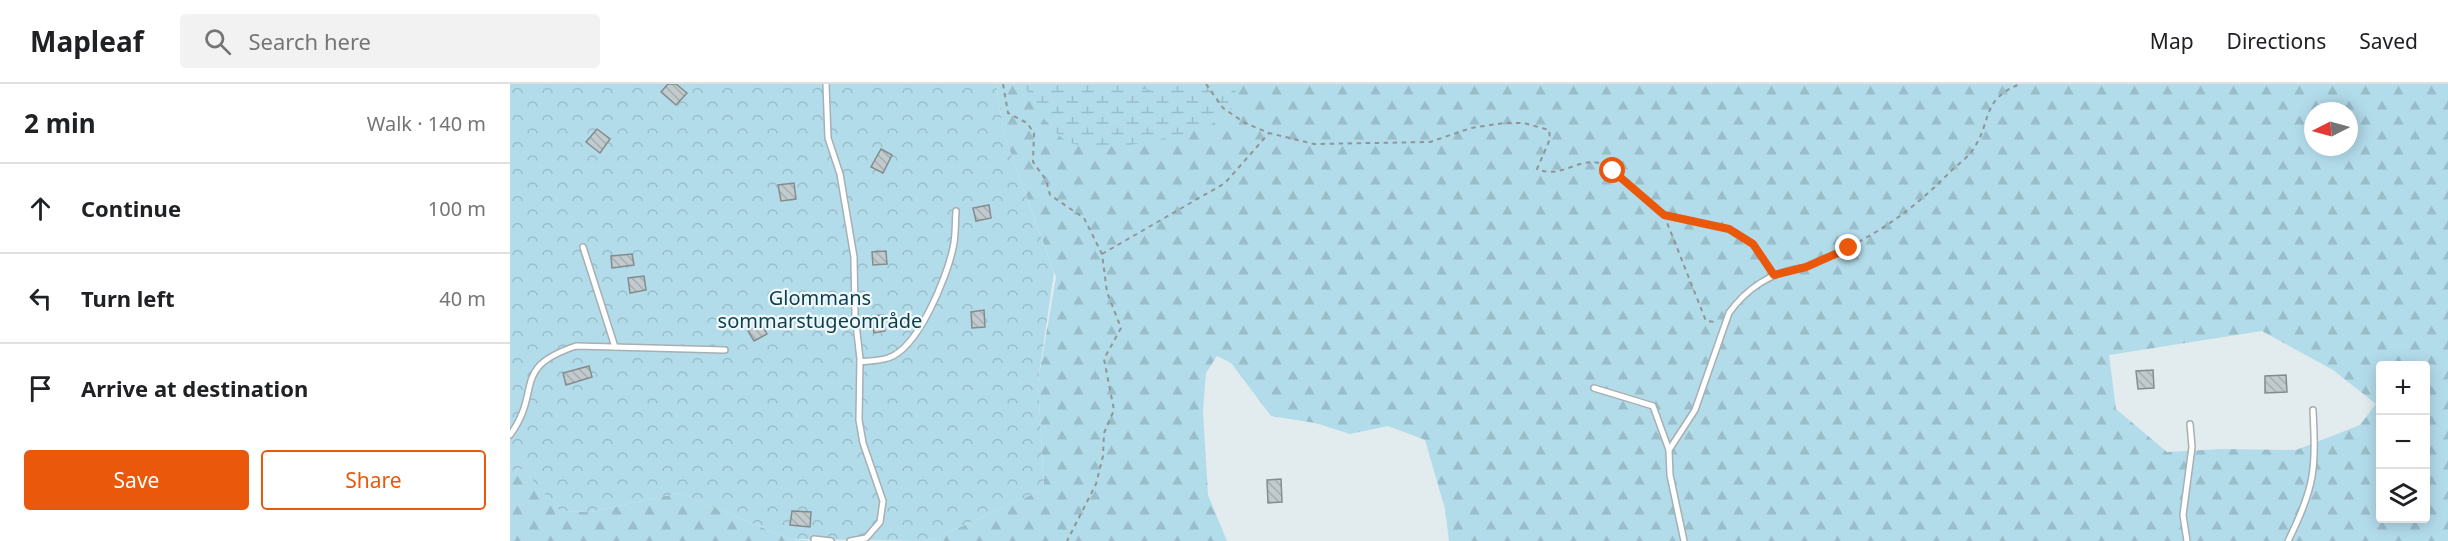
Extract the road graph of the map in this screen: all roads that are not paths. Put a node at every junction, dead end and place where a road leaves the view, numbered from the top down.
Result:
1 (826, 84) edge
2 (956, 211) dead end
3 (583, 247) dead end
4 (1801, 268) road end
5 (615, 347) junction
6 (724, 350) dead end
7 (860, 362) junction
8 (1594, 388) dead end
9 (2313, 410) dead end
10 (2190, 424) dead end
11 (510, 435) edge
12 (1669, 450) junction
13 (814, 539) dead end
14 (831, 541) edge
15 (850, 541) edge
16 (1684, 541) edge
17 (2187, 541) edge
18 (2288, 541) edge

1 - 7 lane
2 - 7 lane
3 - 5 lane
4 - 12 lane
5 - 6 lane
5 - 11 lane
7 - 15 lane
8 - 12 lane
9 - 18 lane
10 - 17 lane
12 - 16 lane
13 - 14 lane

